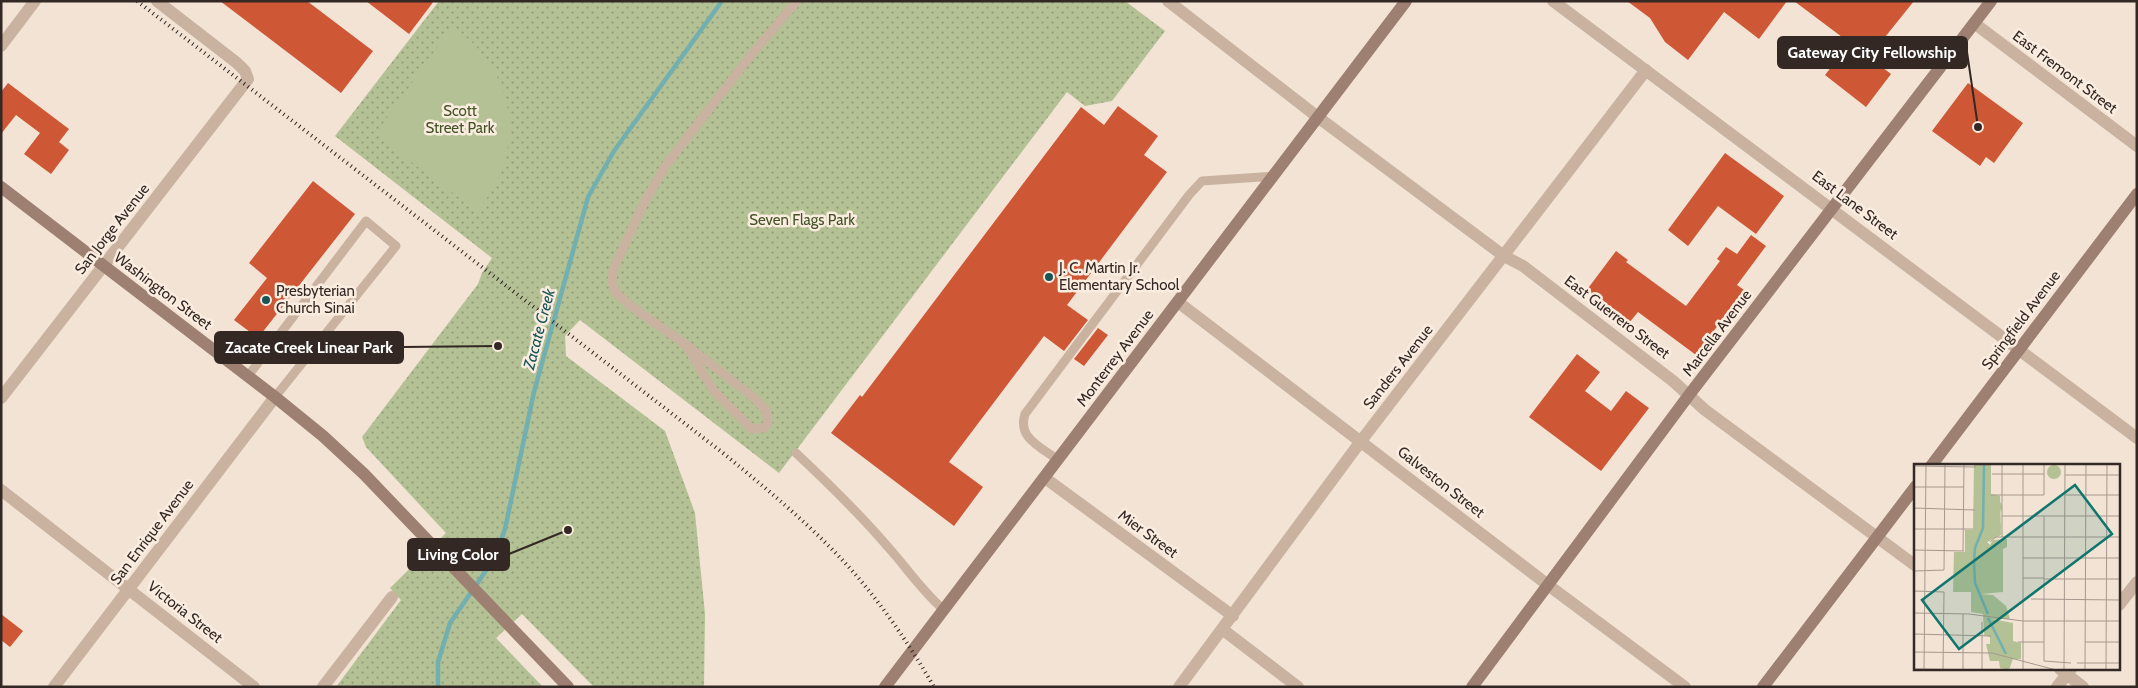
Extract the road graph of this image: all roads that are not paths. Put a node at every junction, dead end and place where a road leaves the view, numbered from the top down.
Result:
1 (35, 1) edge
2 (157, 1) edge
3 (797, 1) edge
4 (1168, 1) edge
5 (1406, 1) edge
6 (1553, 1) edge
7 (1991, 1) edge
8 (1974, 23) junction
9 (1, 46) edge
10 (1646, 70) junction
11 (1319, 118) junction
12 (2137, 146) edge
13 (1274, 176) junction
14 (1, 187) edge
15 (2137, 194) edge
16 (1832, 208) junction
17 (1504, 256) junction
18 (104, 266) junction
19 (1178, 302) junction
20 (685, 344) junction
21 (2019, 348) junction
22 (248, 376) junction
23 (1689, 395) junction
24 (275, 397) junction
25 (1, 398) edge
26 (2137, 438) edge
27 (1361, 441) junction
28 (796, 453) dead end
29 (1058, 460) junction
30 (1932, 464) edge
31 (1045, 478) junction
32 (1914, 489) edge
33 (1, 490) edge
34 (1876, 538) junction
35 (1914, 565) edge
36 (2137, 582) edge
37 (1548, 585) junction
38 (128, 589) junction
39 (392, 598) dead end
40 (2120, 604) edge
41 (944, 610) junction
42 (1233, 616) junction
43 (1222, 629) junction
44 (2066, 671) edge
45 (54, 687) edge
46 (254, 687) edge
47 (323, 687) edge
48 (568, 687) edge
49 (885, 687) edge
50 (1179, 687) edge
51 (1298, 687) edge
52 (1472, 687) edge
53 (1685, 687) edge
54 (1763, 687) edge
55 (2058, 687) edge
56 (2082, 687) edge

1 - 9 street
2 - 18 street, San Jorge Avenue
3 - 20 lane
4 - 11 street, East Guerrero Street
5 - 11 street, Monterrey Avenue
6 - 10 street, East Lane Street
7 - 8 street, Marcella Avenue
8 - 12 street, East Fremont Street
8 - 16 street, Marcella Avenue
10 - 16 street, East Lane Street
10 - 17 street, Sanders Avenue
11 - 13 street, Monterrey Avenue
11 - 17 street, East Guerrero Street
13 - 19 street, Monterrey Avenue
13 - 29 lane
14 - 18 street, Washington Street
15 - 21 street, Springfield Avenue
16 - 21 street, East Lane Street
16 - 23 street, Marcella Avenue
17 - 23 street, East Guerrero Street
17 - 27 street, Sanders Avenue
18 - 22 street, Washington Street
18 - 25 street, San Jorge Avenue
19 - 27 street, Galveston Street
19 - 29 street, Monterrey Avenue
20 - 20 lane
21 - 26 street, East Lane Street
21 - 30 street, Springfield Avenue
22 - 24 street, Washington Street
22 - 24 lane
23 - 34 street, East Guerrero Street
23 - 37 street, Marcella Avenue
24 - 38 street, San Enrique Avenue
24 - 48 street, Washington Street
27 - 37 street, Galveston Street
27 - 42 street, Sanders Avenue
28 - 41 lane
29 - 31 street, Monterrey Avenue
31 - 41 street, Monterrey Avenue
31 - 42 street, Mier Street
32 - 34 street
33 - 38 street, Victoria Street
34 - 35 street, East Guerrero Street
34 - 54 street
36 - 40 street
37 - 52 street, Marcella Avenue
37 - 53 street, Galveston Street
38 - 45 street, San Enrique Avenue
38 - 46 street, Victoria Street
39 - 47 street
41 - 49 street, Monterrey Avenue
42 - 43 street, Sanders Avenue
43 - 50 street, Sanders Avenue
43 - 51 street
44 - 55 street
44 - 56 street

